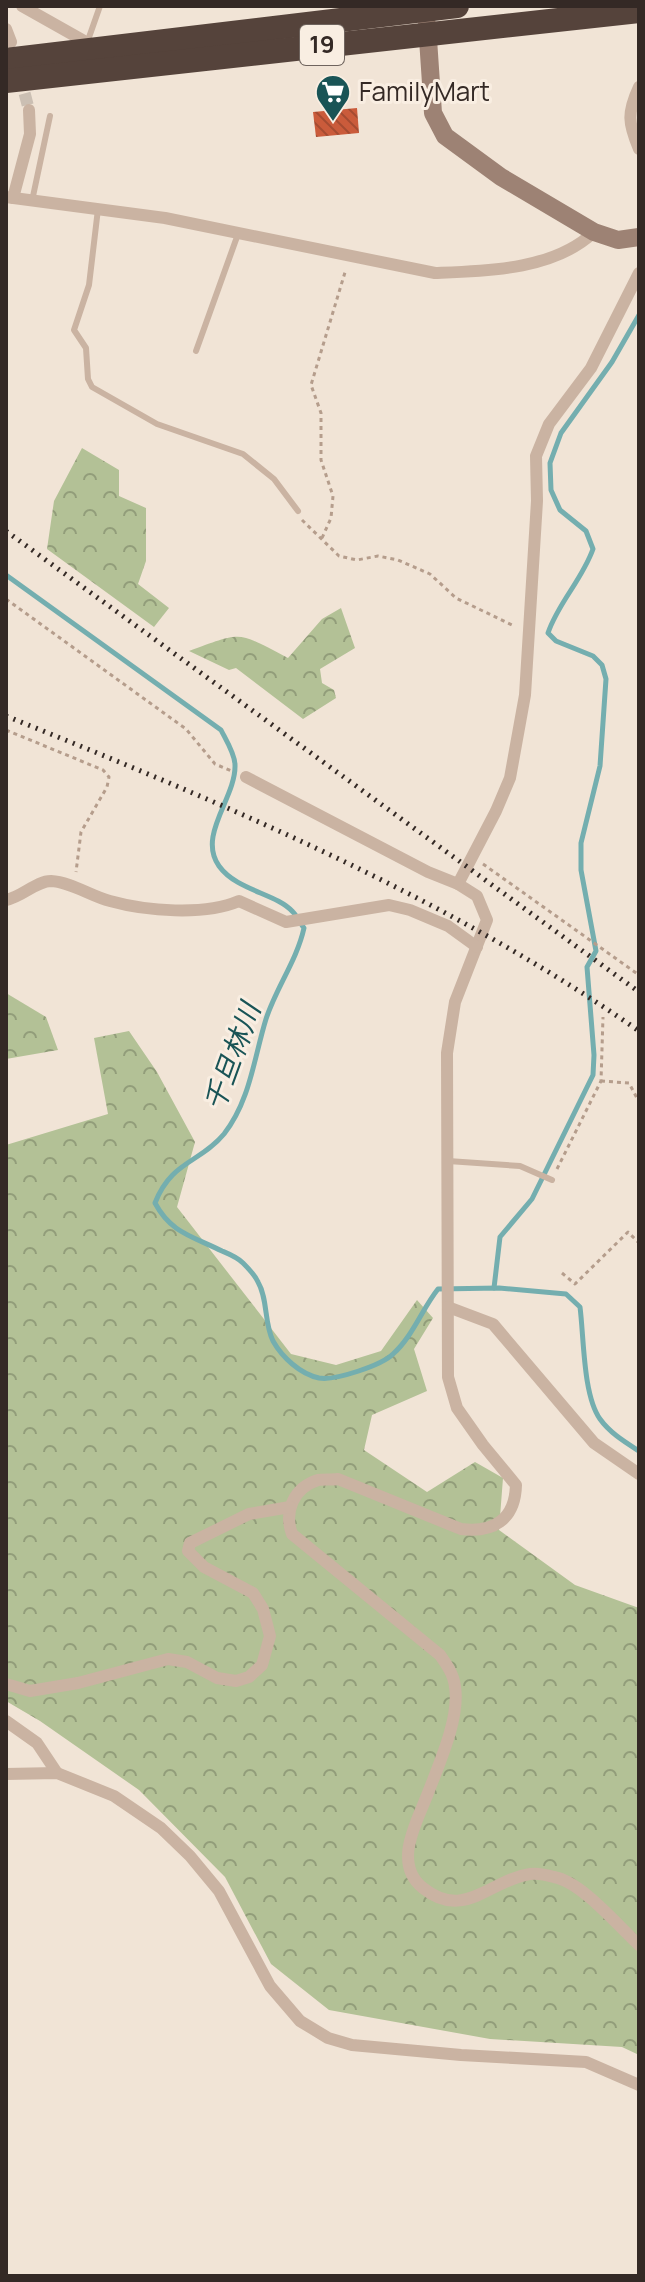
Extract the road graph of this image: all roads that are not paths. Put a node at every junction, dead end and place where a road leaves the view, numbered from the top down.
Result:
1 (22, 6) edge
2 (100, 6) edge
3 (457, 6) edge
4 (425, 8) edge
5 (639, 11) edge
6 (6, 29) edge
7 (428, 34) junction
8 (93, 46) junction
9 (217, 56) junction
10 (8, 61) edge
11 (639, 87) edge
12 (6, 96) edge
13 (29, 110) tunnel mouth
14 (50, 116) dead end
15 (639, 149) edge
16 (9, 198) edge
17 (32, 201) junction
18 (98, 209) junction
19 (594, 232) junction
20 (239, 233) junction
21 (639, 237) edge
22 (639, 273) edge
23 (196, 351) dead end
24 (298, 511) road end
25 (246, 777) road end
26 (458, 884) junction
27 (6, 900) edge
28 (477, 947) junction
29 (448, 1161) junction
30 (552, 1180) road end
31 (448, 1303) junction
32 (639, 1474) edge
33 (290, 1507) junction
34 (6, 1684) edge
35 (6, 1721) edge
36 (57, 1773) junction
37 (6, 1774) edge
38 (639, 1945) edge
39 (639, 2085) edge

1 - 8 street
2 - 8 lane
3 - 4 highway, 19
4 - 7 street
4 - 8 highway, 19
5 - 7 highway, 19
6 - 10 street
7 - 9 highway, 19
7 - 19 street
8 - 10 highway, 19
9 - 10 highway, 19
9 - 12 highway
11 - 15 street
13 - 16 street
14 - 17 lane
16 - 17 street
17 - 18 street
18 - 20 street
18 - 24 lane
19 - 20 street
19 - 21 street
20 - 23 lane
22 - 26 street
25 - 26 street
26 - 28 street
27 - 28 street
28 - 29 street
29 - 30 lane
29 - 31 street
31 - 32 street
31 - 33 street
33 - 34 street
33 - 38 street
35 - 36 street
36 - 37 street
36 - 39 street

